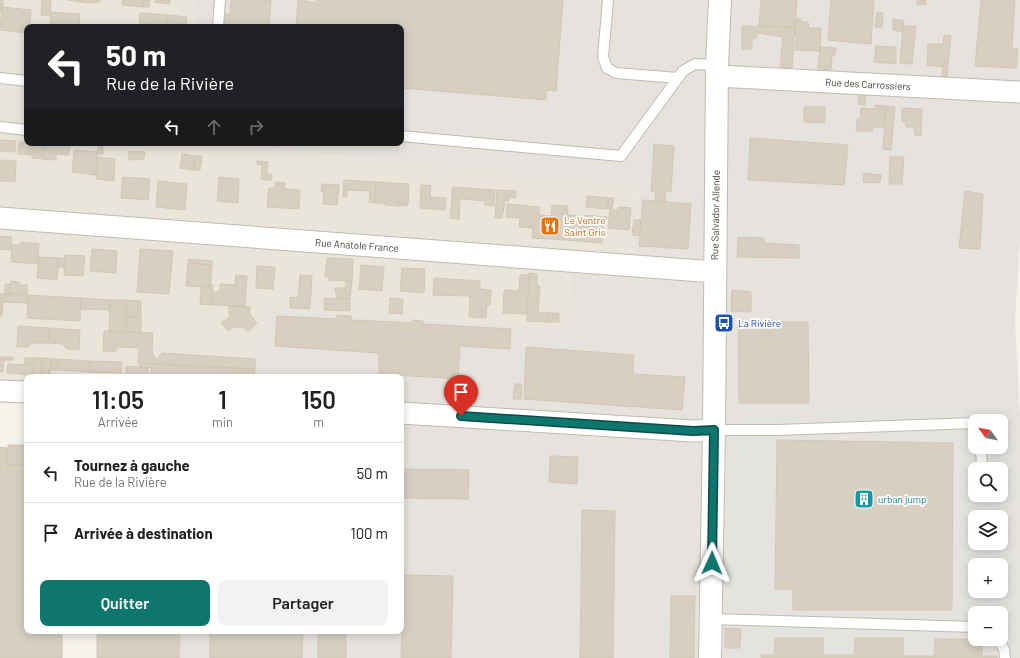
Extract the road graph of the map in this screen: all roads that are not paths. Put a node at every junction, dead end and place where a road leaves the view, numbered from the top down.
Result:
1 (220, 0) edge
2 (608, 0) edge
3 (720, 0) edge
4 (218, 24) edge
5 (717, 70) junction
6 (0, 78) edge
7 (678, 78) junction
8 (24, 81) edge
9 (1020, 92) edge
10 (0, 127) edge
11 (24, 130) edge
12 (404, 136) edge
13 (0, 218) edge
14 (715, 272) junction
15 (0, 391) edge
16 (24, 392) edge
17 (404, 413) edge
18 (968, 423) edge
19 (714, 430) junction
20 (711, 619) junction
21 (968, 627) edge
22 (1002, 646) edge
23 (710, 658) edge
24 (1005, 658) edge

1 - 4 lane
2 - 7 lane
3 - 5 street, Rue Salvador Allende
5 - 7 lane
5 - 9 street, Rue des Carrossiers
5 - 14 street, Rue Salvador Allende
6 - 8 lane
7 - 12 lane
10 - 11 lane
13 - 14 street, Rue Anatole France
14 - 19 street, Rue Salvador Allende
15 - 16 street
17 - 19 street
18 - 19 lane
19 - 20 street, Rue Salvador Allende
20 - 21 lane
20 - 23 street, Rue Salvador Allende
22 - 24 lane

